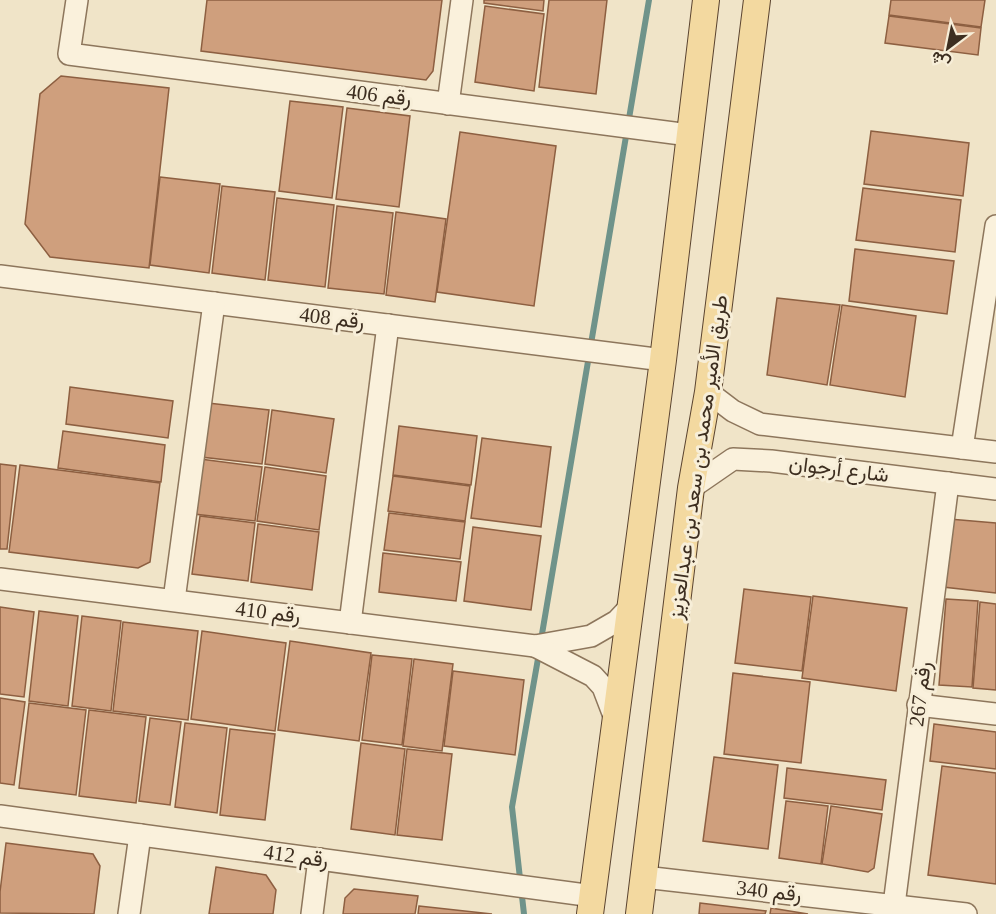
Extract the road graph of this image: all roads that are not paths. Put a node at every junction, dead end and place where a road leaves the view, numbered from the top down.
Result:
1 (77, 0) edge
2 (462, 0) edge
3 (706, 0) edge
4 (757, 0) edge
5 (448, 104) junction
6 (689, 135) junction
7 (996, 226) edge
8 (0, 276) edge
9 (214, 303) junction
10 (388, 326) junction
11 (663, 360) junction
12 (708, 392) junction
13 (777, 426) junction
14 (962, 448) junction
15 (996, 452) edge
16 (771, 460) junction
17 (948, 483) junction
18 (691, 488) junction
19 (996, 489) edge
20 (0, 579) edge
21 (174, 600) junction
22 (632, 605) junction
23 (350, 623) junction
24 (535, 646) junction
25 (918, 705) junction
26 (996, 714) edge
27 (616, 722) junction
28 (0, 816) edge
29 (140, 835) junction
30 (319, 859) junction
31 (644, 877) junction
32 (591, 905) edge
33 (894, 905) junction
34 (129, 914) edge
35 (312, 914) edge
36 (639, 914) edge
37 (966, 914) edge

1 - 5 street, رقم 406
2 - 5 street
3 - 6 main road
4 - 12 main road, طريق الأمير محمد بن سعد بن عبدالعزيز
5 - 6 street, رقم 406
6 - 11 main road
7 - 14 street
8 - 9 street, رقم 408
9 - 10 street, رقم 408
9 - 21 street
10 - 11 street, رقم 408
10 - 23 street
11 - 22 main road
12 - 13 street, شارع أرجوان
12 - 18 main road, طريق الأمير محمد بن سعد بن عبدالعزيز
13 - 14 street, شارع أرجوان
13 - 16 street
14 - 15 street, شارع أرجوان
16 - 17 street, شارع أرجوان
16 - 18 street, شارع أرجوان
17 - 19 street, شارع أرجوان
17 - 25 street, رقم 267
18 - 31 main road, طريق الأمير محمد بن سعد بن عبدالعزيز
20 - 21 street, رقم 410
21 - 23 street, رقم 410
22 - 24 street
22 - 27 main road
23 - 24 street, رقم 410
24 - 27 street
25 - 26 street
25 - 33 street, رقم 267
27 - 32 main road
28 - 29 street, رقم 412
29 - 30 street, رقم 412
29 - 34 street
30 - 32 street, رقم 412
30 - 35 street
31 - 33 street, رقم 340
31 - 36 main road, طريق الأمير محمد بن سعد بن عبدالعزيز
33 - 37 street, رقم 340

